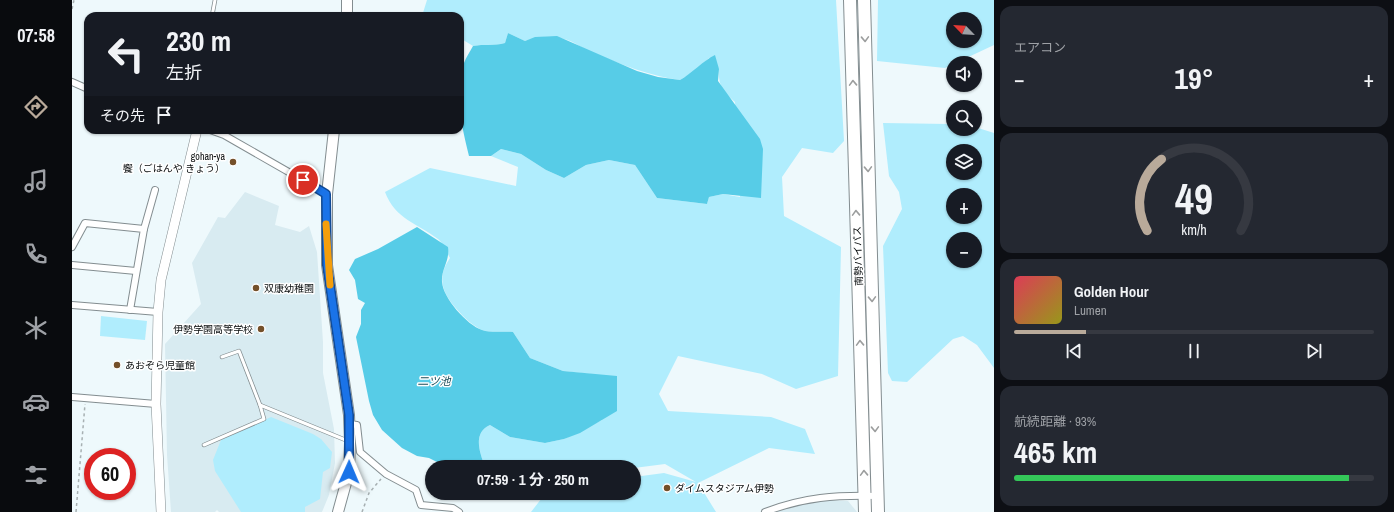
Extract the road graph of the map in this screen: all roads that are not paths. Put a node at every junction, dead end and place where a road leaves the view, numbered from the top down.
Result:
1 (215, 0) edge
2 (347, 0) edge
3 (850, 0) edge
4 (864, 0) edge
5 (213, 12) edge
6 (347, 12) edge
7 (72, 82) edge
8 (84, 87) edge
9 (196, 134) edge
10 (221, 134) edge
11 (334, 134) edge
12 (155, 190) dead end
13 (326, 194) junction
14 (144, 229) junction
15 (72, 246) edge
16 (72, 265) edge
17 (136, 271) junction
18 (72, 305) edge
19 (130, 310) junction
20 (158, 312) junction
21 (222, 357) dead end
22 (72, 397) edge
23 (156, 404) junction
24 (260, 405) junction
25 (350, 424) junction
26 (350, 442) junction
27 (204, 445) dead end
28 (865, 496) junction
29 (877, 496) junction
30 (161, 512) edge
31 (338, 512) edge
32 (459, 512) edge
33 (765, 512) edge
34 (865, 512) edge
35 (878, 512) edge

1 - 5 lane
2 - 6 main road
28 -> 3 highway, 南勢バイパス
4 -> 29 highway, 南勢バイパス
7 - 8 street
9 - 20 street
10 - 13 street
11 - 13 main road
12 - 14 street
13 - 25 main road
14 - 15 street
14 - 17 street
16 - 17 street
17 - 19 street
18 - 19 street
19 - 20 street
20 - 23 street
21 - 24 lane
22 - 23 street
23 - 30 street
24 - 26 lane
24 - 27 lane
25 - 26 main road
25 - 32 street
26 - 31 main road
28 - 29 street
28 - 33 street
28 - 34 highway, 南勢バイパス
29 - 35 highway, 南勢バイパス

